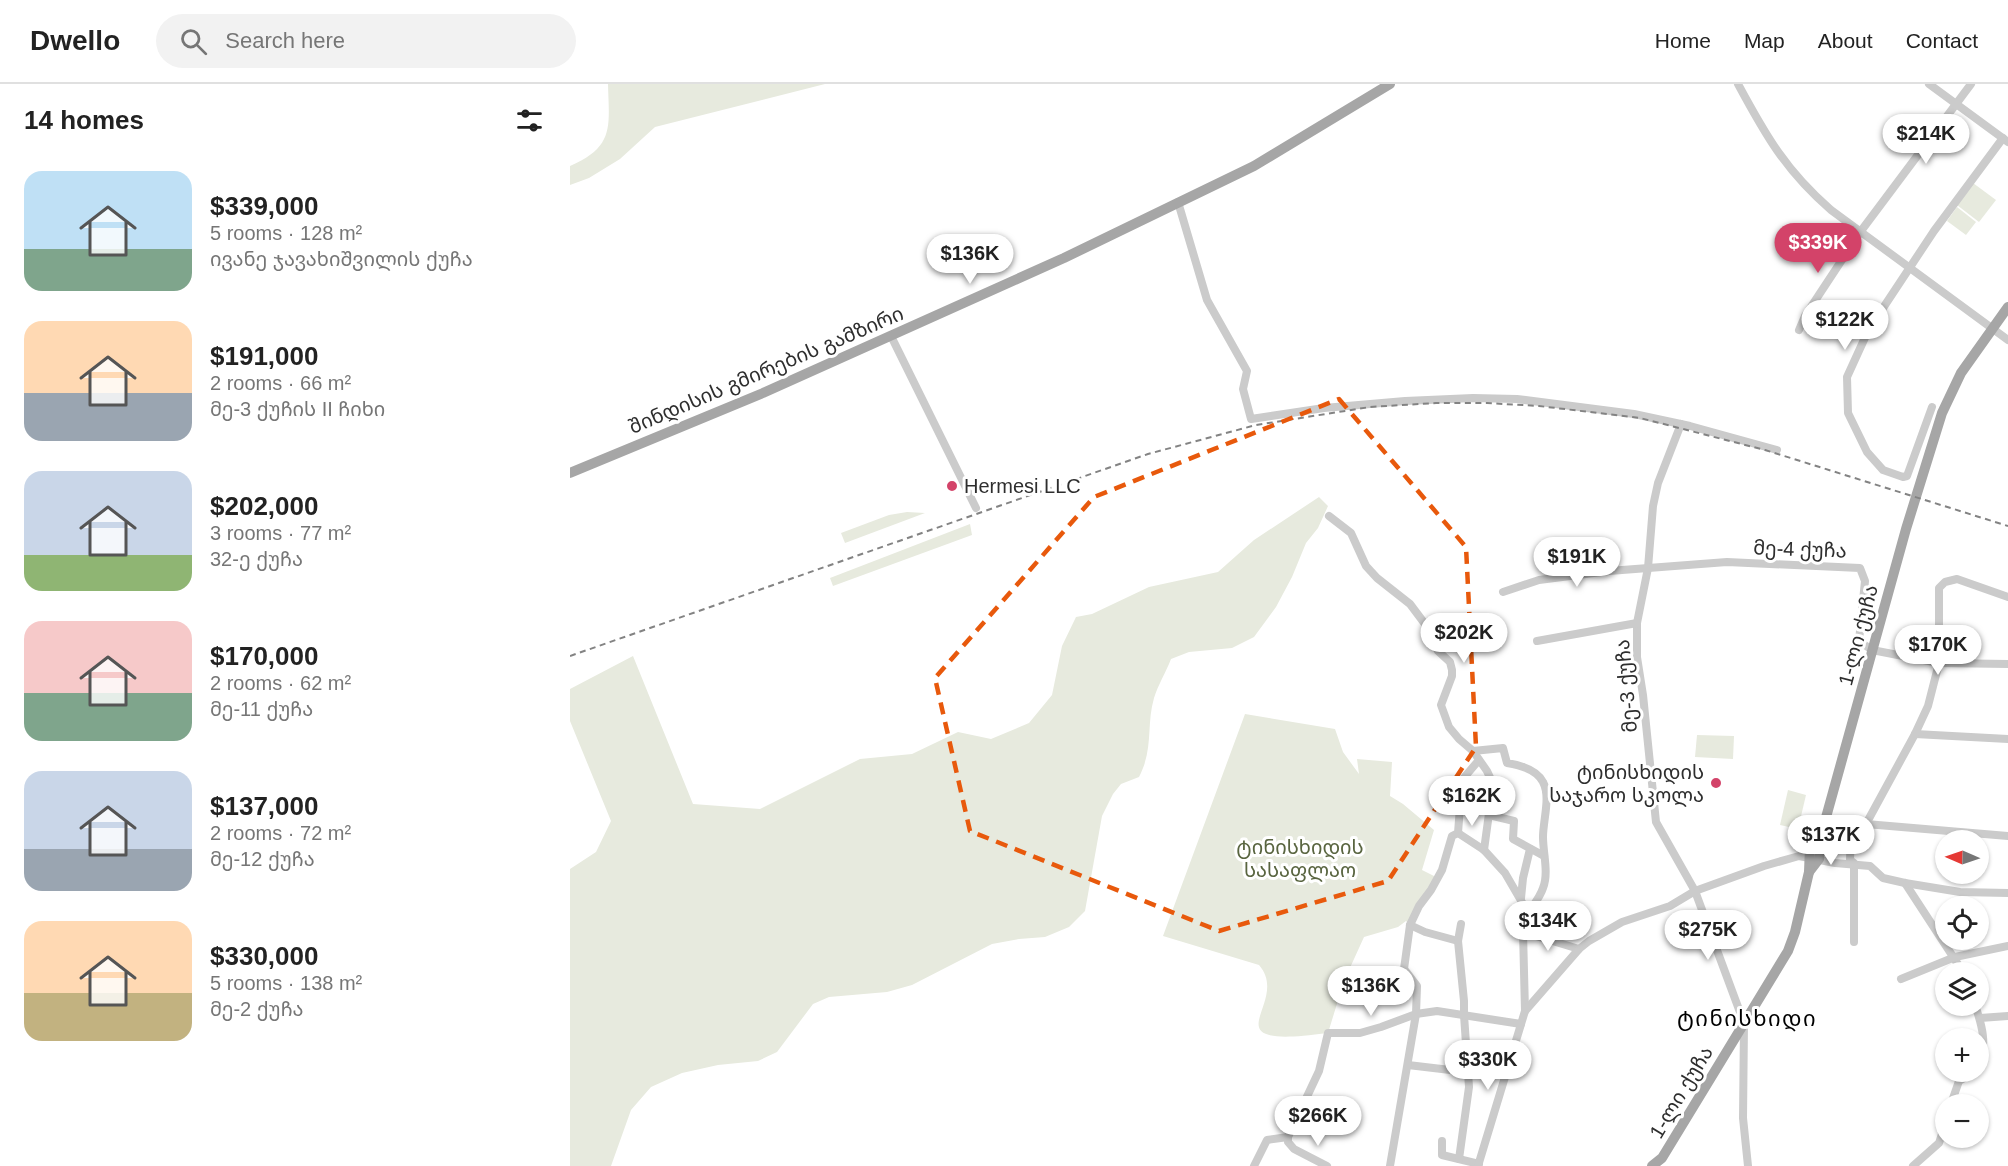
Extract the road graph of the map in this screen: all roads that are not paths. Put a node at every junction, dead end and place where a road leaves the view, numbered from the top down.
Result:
1 (1390, 84) edge
2 (1738, 84) edge
3 (1929, 84) edge
4 (1971, 84) edge
5 (1957, 104) junction
6 (2006, 140) edge
7 (1178, 202) junction
8 (1861, 231) junction
9 (1910, 267) junction
10 (2008, 307) edge
11 (1992, 328) junction
12 (1800, 330) dead end
13 (891, 336) junction
14 (2008, 340) edge
15 (1932, 407) dead end
16 (1681, 424) junction
17 (1777, 450) dead end
18 (570, 473) edge
19 (976, 508) dead end
20 (1329, 516) dead end
21 (1648, 568) junction
22 (1503, 592) dead end
23 (2008, 597) edge
24 (1637, 623) junction
25 (1537, 641) dead end
26 (1872, 650) junction
27 (1939, 663) junction
28 (2008, 664) edge
29 (1915, 734) junction
30 (2008, 739) edge
31 (1473, 751) junction
32 (1479, 760) junction
33 (1489, 815) junction
34 (1866, 824) junction
35 (1458, 833) junction
36 (1851, 834) junction
37 (2008, 836) edge
38 (1530, 849) junction
39 (1484, 850) junction
40 (1812, 851) junction
41 (1544, 856) junction
42 (1854, 863) junction
43 (1905, 883) junction
44 (1695, 891) junction
45 (2008, 893) edge
46 (1521, 899) junction
47 (1526, 916) junction
48 (1461, 924) dead end
49 (1410, 925) junction
50 (1524, 932) junction
51 (1458, 941) junction
52 (1854, 942) dead end
53 (2008, 946) edge
54 (1579, 949) junction
55 (1954, 957) junction
56 (1957, 962) edge
57 (1901, 979) dead end
58 (1525, 1011) junction
59 (1416, 1014) junction
60 (1464, 1015) junction
61 (2008, 1016) edge
62 (1980, 1018) joint
63 (1744, 1023) junction
64 (1521, 1024) junction
65 (1982, 1028) edge
66 (1408, 1065) junction
67 (1467, 1072) junction
68 (1288, 1137) junction
69 (1442, 1141) dead end
70 (1935, 1147) edge
71 (1459, 1159) junction
72 (1479, 1165) edge
73 (1254, 1166) edge
74 (1327, 1166) edge
75 (1390, 1166) edge
76 (1652, 1166) edge
77 (1748, 1166) edge
78 (1913, 1166) edge

1 - 7 main road, შინდისის გმირების გამზირი
2 - 8 street
3 - 5 street
4 - 5 street
5 - 6 street
5 - 8 street
6 - 9 street
7 - 13 main road, შინდისის გმირების გამზირი
7 - 16 street
8 - 9 street
8 - 12 street
9 - 11 street
9 - 15 street
10 - 11 main road, 1-ლი ქუჩა
11 - 14 street
11 - 26 main road, 1-ლი ქუჩა
13 - 18 main road, შინდისის გმირების გამზირი
13 - 19 street
16 - 17 street
16 - 21 street, მე-3 ქუჩა
20 - 31 street
21 - 22 street
21 - 24 street, მე-3 ქუჩა
21 - 26 street, მე-4 ქუჩა
23 - 27 street
24 - 25 street
24 - 44 street, მე-3 ქუჩა
26 - 27 street
26 - 40 main road, 1-ლი ქუჩა
27 - 28 street
27 - 29 street
29 - 30 street
29 - 34 street
31 - 32 street
31 - 41 street
32 - 33 street
32 - 35 street
33 - 38 street
33 - 39 street
34 - 36 street
34 - 37 street
35 - 39 street
35 - 49 street
36 - 40 street
36 - 42 street
38 - 41 street
38 - 46 street
39 - 46 street
40 - 42 street
40 - 44 street
40 - 63 main road, 1-ლი ქუჩა
41 - 47 street
42 - 43 street
42 - 52 street
43 - 45 street
43 - 55 street
44 - 54 street
44 - 63 street, მე-3 ქუჩა
46 - 47 street
47 - 50 street
48 - 51 street
49 - 51 street
49 - 59 street
50 - 54 street
50 - 58 street
51 - 60 street
53 - 55 street
54 - 58 street
55 - 56 street
55 - 57 street
58 - 64 street
59 - 60 street
59 - 66 street
59 - 68 street
60 - 64 street
60 - 67 street
61 - 62 street
62 - 65 street
63 - 76 main road, 1-ლი ქუჩა
63 - 77 street
64 - 72 street
66 - 67 street
66 - 75 street
67 - 71 street
68 - 73 street
68 - 74 street
69 - 71 street
70 - 78 street
71 - 72 street

